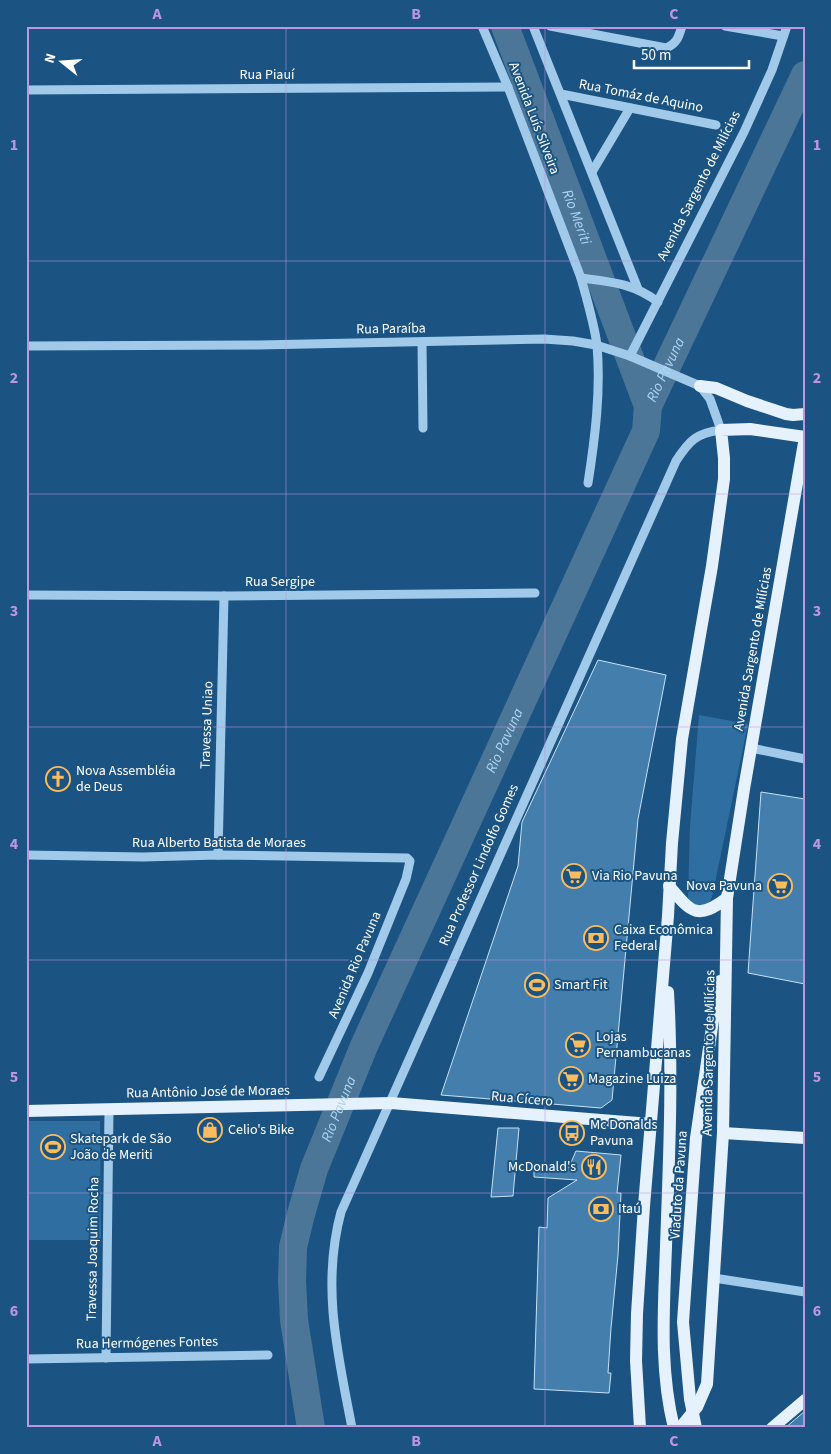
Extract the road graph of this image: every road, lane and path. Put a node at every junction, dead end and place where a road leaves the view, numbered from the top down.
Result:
1 (482, 26) edge
2 (534, 26) edge
3 (550, 26) edge
4 (682, 26) edge
5 (725, 26) edge
6 (787, 26) edge
7 (783, 36) junction
8 (508, 87) junction
9 (26, 90) edge
10 (562, 94) junction
11 (630, 108) junction
12 (716, 125) dead end
13 (592, 172) junction
14 (585, 278) junction
15 (638, 289) junction
16 (658, 302) junction
17 (422, 342) junction
18 (596, 345) junction
19 (26, 346) edge
20 (630, 356) junction
21 (700, 386) junction
22 (805, 414) edge
23 (423, 428) dead end
24 (721, 430) junction
25 (805, 437) edge
26 (588, 483) dead end
27 (535, 593) dead end
28 (26, 595) edge
29 (224, 596) junction
30 (751, 748) junction
31 (805, 759) edge
32 (26, 855) edge
33 (218, 855) junction
34 (410, 860) joint
35 (669, 886) junction
36 (728, 898) junction
37 (727, 945) junction
38 (666, 947) junction
39 (320, 1077) dead end
40 (390, 1103) junction
41 (109, 1109) junction
42 (26, 1111) edge
43 (651, 1124) junction
44 (723, 1133) junction
45 (805, 1138) edge
46 (714, 1278) junction
47 (805, 1292) edge
48 (268, 1355) dead end
49 (106, 1358) junction
50 (26, 1359) edge
51 (805, 1400) edge
52 (352, 1428) edge
53 (640, 1428) edge
54 (674, 1428) edge
55 (680, 1428) edge
56 (696, 1428) edge
57 (772, 1428) edge

1 - 8 street, Avenida Luís Silveira
2 - 10 street
3 - 4 street
5 - 7 street
6 - 7 street, Avenida Sargento de Milícias
7 - 16 street, Avenida Sargento de Milícias
8 - 9 street, Rua Piauí
8 - 14 street, Avenida Luís Silveira
10 - 11 street, Rua Tomáz de Aquino
10 - 13 street
11 - 12 street, Rua Tomáz de Aquino
11 - 13 street
13 - 15 street
14 - 15 street
14 - 18 street, Avenida Luís Silveira
15 - 16 street
16 - 20 street, Avenida Sargento de Milícias
17 - 18 street, Rua Paraíba
17 - 19 street, Rua Paraíba
17 - 23 street
18 - 20 street, Rua Paraíba
18 - 26 street, Avenida Luís Silveira
20 - 21 street, Rua Paraíba
21 - 22 main road
21 - 24 street
24 - 25 main road, Rua Professor Lindolfo Gomes
24 - 35 main road
24 - 40 street, Rua Professor Lindolfo Gomes
25 - 30 main road, Avenida Sargento de Milícias
27 - 29 street, Rua Sergipe
28 - 29 street, Rua Sergipe
29 - 33 street, Travessa Uniao
30 - 31 street
30 - 36 main road, Avenida Sargento de Milícias
32 - 33 street, Rua Alberto Batista de Moraes
33 - 34 street, Rua Alberto Batista de Moraes
34 - 39 street, Avenida Rio Pavuna
35 - 36 main road
35 - 38 main road
36 - 37 main road, Avenida Sargento de Milícias
37 - 44 main road, Avenida Sargento de Milícias
37 - 56 main road, Viaduto da Pavuna
38 - 43 main road
38 - 54 main road, Viaduto da Pavuna
40 - 41 main road, Rua Antônio José de Moraes
40 - 43 main road, Rua Cícero
40 - 52 street, Rua Professor Lindolfo Gomes
41 - 42 main road, Rua Antônio José de Moraes
41 - 49 street, Travessa Joaquim Rocha
43 - 53 main road
44 - 45 main road
44 - 46 main road, Avenida Sargento de Milícias
46 - 47 street
46 - 55 main road, Avenida Sargento de Milícias
48 - 49 street, Rua Hermógenes Fontes
49 - 50 street, Rua Hermógenes Fontes
51 - 57 main road

